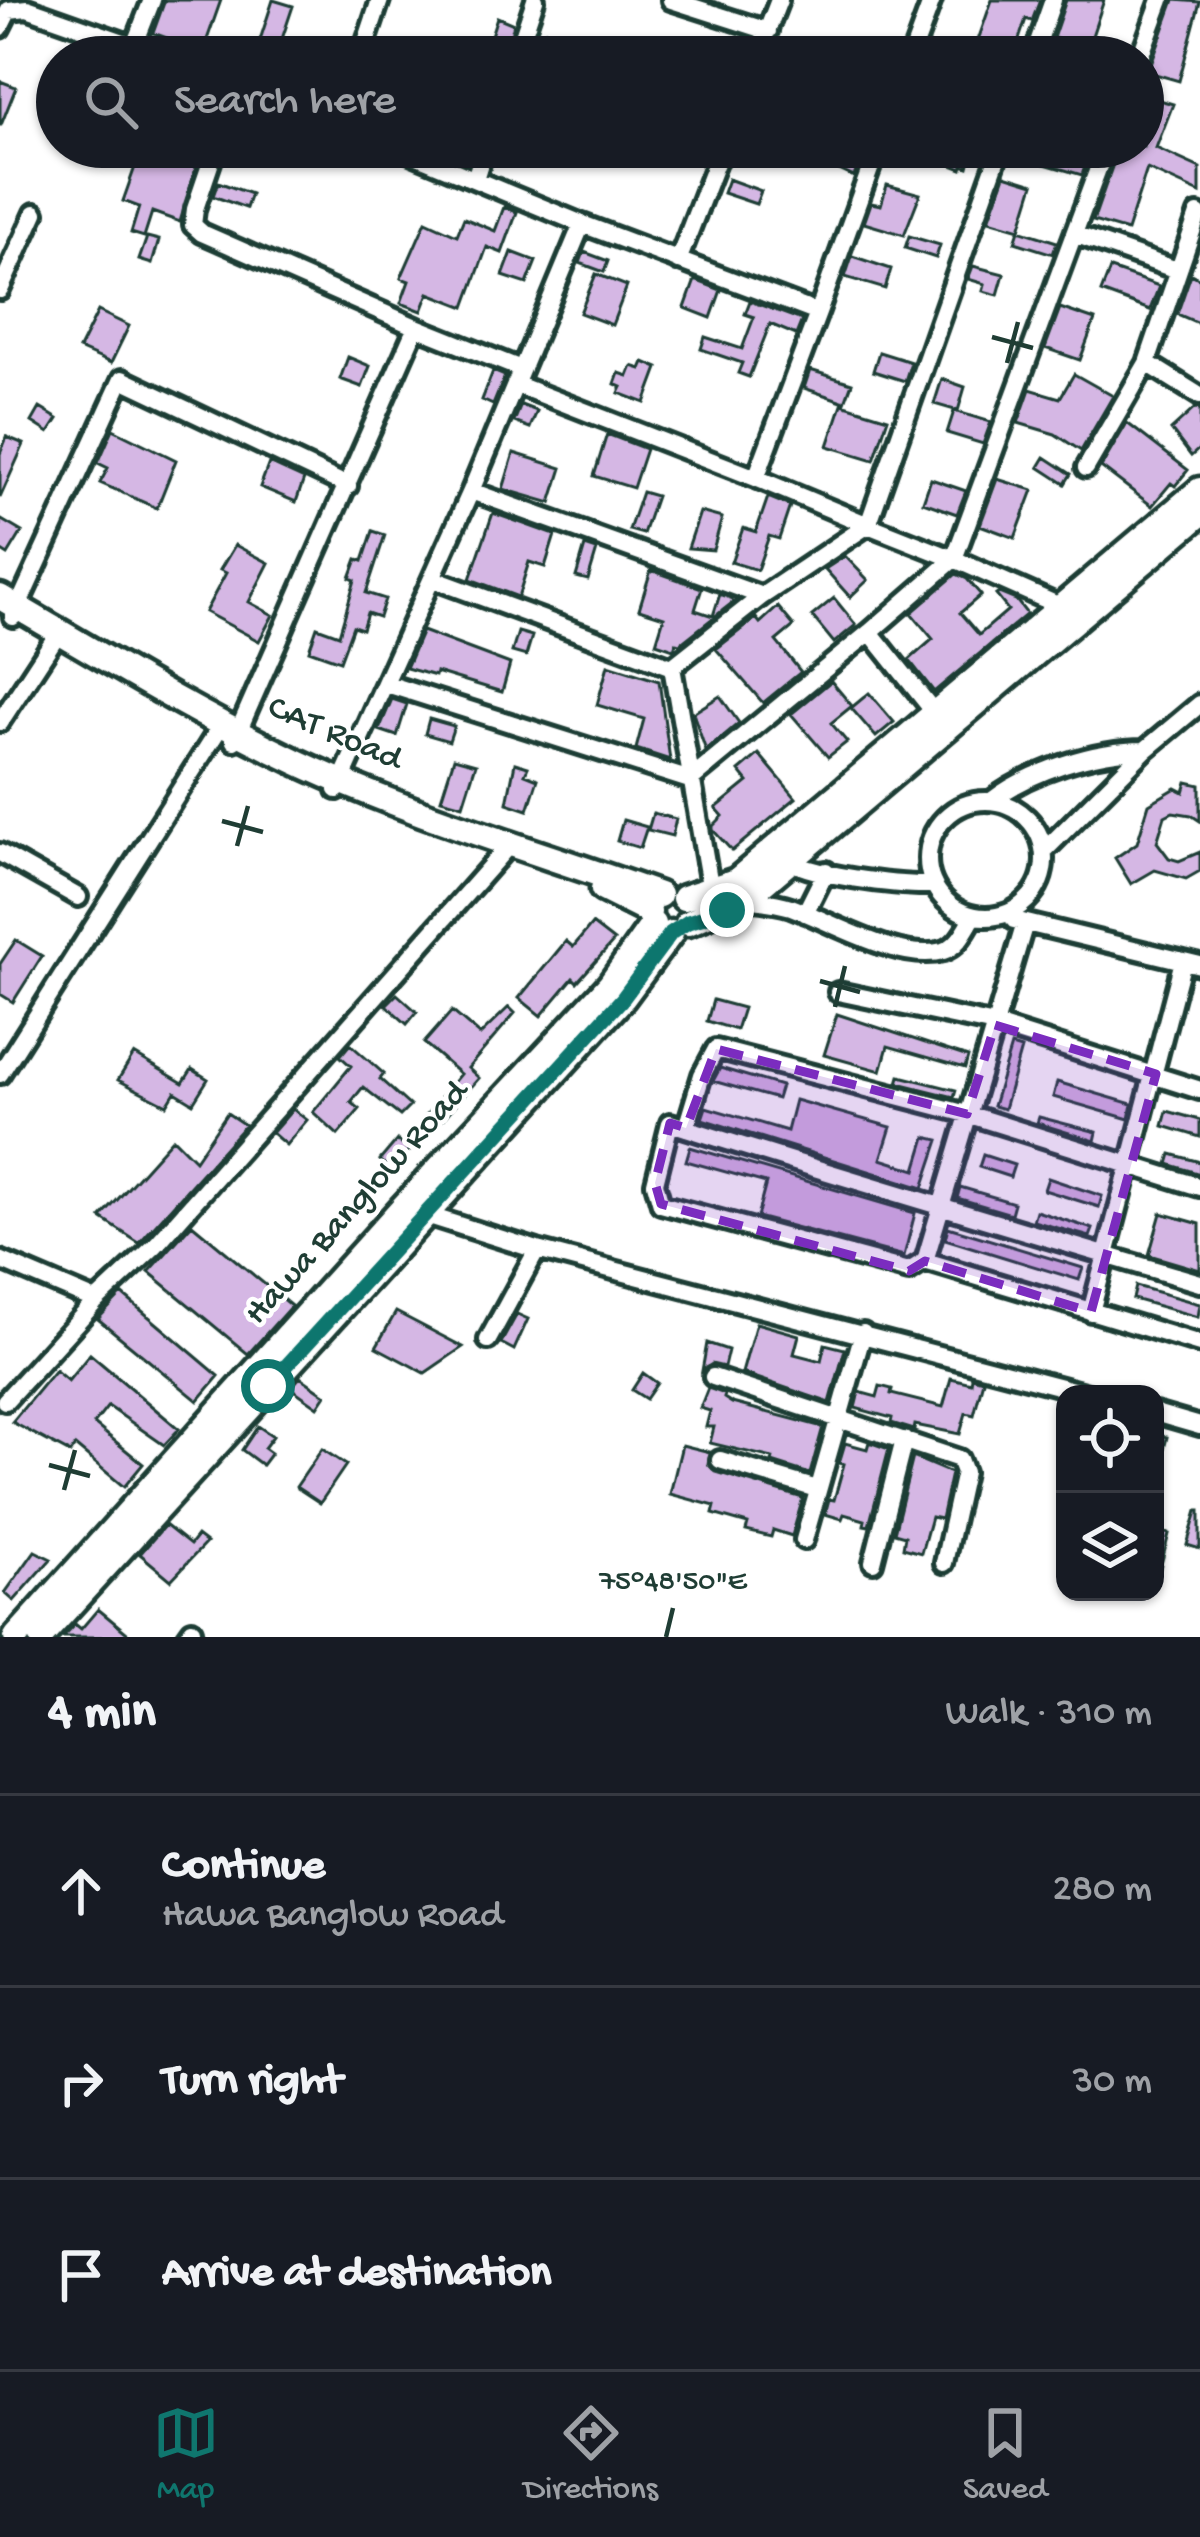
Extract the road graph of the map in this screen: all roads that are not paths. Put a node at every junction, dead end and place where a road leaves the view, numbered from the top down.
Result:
1 (152, 0) edge
2 (380, 0) edge
3 (535, 0) edge
4 (671, 0) edge
5 (779, 0) edge
6 (932, 0) edge
7 (1053, 0) edge
8 (1160, 0) edge
9 (0, 28) edge
10 (768, 31) junction
11 (104, 36) edge
12 (138, 36) edge
13 (368, 36) edge
14 (523, 36) edge
15 (766, 36) edge
16 (919, 36) edge
17 (1040, 36) edge
18 (1147, 36) edge
19 (210, 168) edge
20 (450, 168) edge
21 (478, 168) edge
22 (714, 168) edge
23 (870, 168) edge
24 (994, 168) edge
25 (1098, 168) edge
26 (475, 178) junction
27 (35, 213) dead end
28 (1198, 214) edge
29 (582, 224) junction
30 (1074, 234) junction
31 (678, 261) junction
32 (1180, 264) junction
33 (1200, 267) edge
34 (0, 290) edge
35 (818, 313) junction
36 (416, 327) junction
37 (1147, 362) junction
38 (518, 376) junction
39 (1200, 396) edge
40 (1086, 468) dead end
41 (756, 478) junction
42 (348, 486) junction
43 (1200, 490) edge
44 (472, 491) junction
45 (1200, 514) edge
46 (868, 525) junction
47 (954, 559) junction
48 (433, 579) junction
49 (762, 596) junction
50 (1060, 606) junction
51 (7, 608) edge
52 (870, 632) junction
53 (52, 641) junction
54 (673, 667) junction
55 (387, 684) junction
56 (1200, 704) edge
57 (940, 720) junction
58 (0, 722) edge
59 (227, 733) junction
60 (1145, 750) junction
61 (690, 780) junction
62 (339, 786) junction
63 (991, 802) junction
64 (507, 848) junction
65 (1043, 850) junction
66 (0, 853) edge
67 (782, 855) junction
68 (826, 871) junction
69 (933, 885) junction
70 (1036, 889) junction
71 (711, 891) junction
72 (78, 897) dead end
73 (745, 899) junction
74 (667, 914) junction
75 (805, 914) junction
76 (974, 916) junction
77 (1000, 916) junction
78 (1025, 923) junction
79 (1046, 927) junction
80 (1192, 963) edge
81 (838, 992) dead end
82 (995, 1025) junction
83 (0, 1074) edge
84 (1156, 1074) junction
85 (1200, 1090) edge
86 (968, 1114) junction
87 (686, 1128) junction
88 (1131, 1163) junction
89 (1200, 1186) edge
90 (939, 1205) junction
91 (415, 1211) junction
92 (537, 1250) junction
93 (1104, 1255) junction
94 (0, 1260) edge
95 (925, 1261) junction
96 (1200, 1283) edge
97 (96, 1301) junction
98 (1091, 1312) junction
99 (863, 1334) junction
100 (488, 1340) dead end
101 (1200, 1344) edge
102 (713, 1377) dead end
103 (1056, 1385) edge
104 (4, 1402) dead end
105 (1164, 1416) edge
106 (839, 1418) junction
107 (1200, 1426) edge
108 (904, 1440) junction
109 (720, 1460) dead end
110 (818, 1489) junction
111 (154, 1498) junction
112 (804, 1540) dead end
113 (873, 1562) dead end
114 (944, 1563) dead end
115 (16, 1637) edge
116 (41, 1637) edge

1 - 12 street
2 - 13 street
3 - 14 street
4 - 10 street
5 - 10 street
6 - 16 street
7 - 17 street
8 - 18 street
9 - 11 street
10 - 15 street
19 - 36 street
20 - 26 street
21 - 26 street
22 - 31 street
23 - 35 street
24 - 46 street
25 - 30 street
26 - 29 street
27 - 34 street
28 - 32 street
29 - 31 street
29 - 38 street
30 - 32 street
30 - 47 street
31 - 35 street
32 - 33 street
32 - 37 street
35 - 41 street
36 - 38 street
36 - 42 street
37 - 39 street
37 - 40 street
38 - 41 street
38 - 44 street
41 - 46 street
42 - 51 street
42 - 59 street
43 - 50 street
44 - 48 street
44 - 49 street
45 - 57 street
46 - 47 street
46 - 49 street
47 - 50 street
47 - 52 street
48 - 54 street
48 - 55 street
49 - 54 street
50 - 57 street
51 - 53 street, CAT Road
51 - 59 street, CAT Road
52 - 57 street
52 - 61 street
53 - 58 street
53 - 59 street, CAT Road
54 - 61 street
55 - 61 street
55 - 62 street
56 - 60 street
57 - 67 street
59 - 62 street, CAT Road
59 - 83 street
60 - 63 street
60 - 65 street
61 - 71 street
62 - 64 street, CAT Road
63 - 65 street
63 - 69 street
64 - 74 street, CAT Road
64 - 97 street
65 - 70 street
66 - 72 street
67 - 68 street
67 - 71 street
67 - 73 street
68 - 69 street
68 - 75 street
69 - 76 street
70 - 77 street
70 - 79 street
71 - 74 street
73 - 74 street
73 - 75 street
74 - 91 street, Hawa Banglow Road
75 - 76 street
76 - 77 street
77 - 78 street
78 - 79 street
78 - 82 street
79 - 80 street
80 - 84 street
81 - 82 street
82 - 84 street
82 - 86 street
84 - 85 street
84 - 88 street
86 - 87 street
86 - 88 street
86 - 90 street
87 - 90 street
87 - 95 street
88 - 89 street
88 - 93 street
90 - 93 street
90 - 95 street
91 - 92 street
91 - 111 street, Hawa Banglow Road
92 - 99 street
92 - 100 street
93 - 96 street
93 - 98 street
94 - 97 street
95 - 98 street
97 - 104 street
98 - 101 street
99 - 103 street
99 - 106 street
102 - 106 street
105 - 107 street
106 - 108 street
106 - 110 street
108 - 113 street
108 - 114 street
109 - 110 street
110 - 112 street
111 - 115 street, Hawa Banglow Road
111 - 116 street, Hawa Banglow Road

